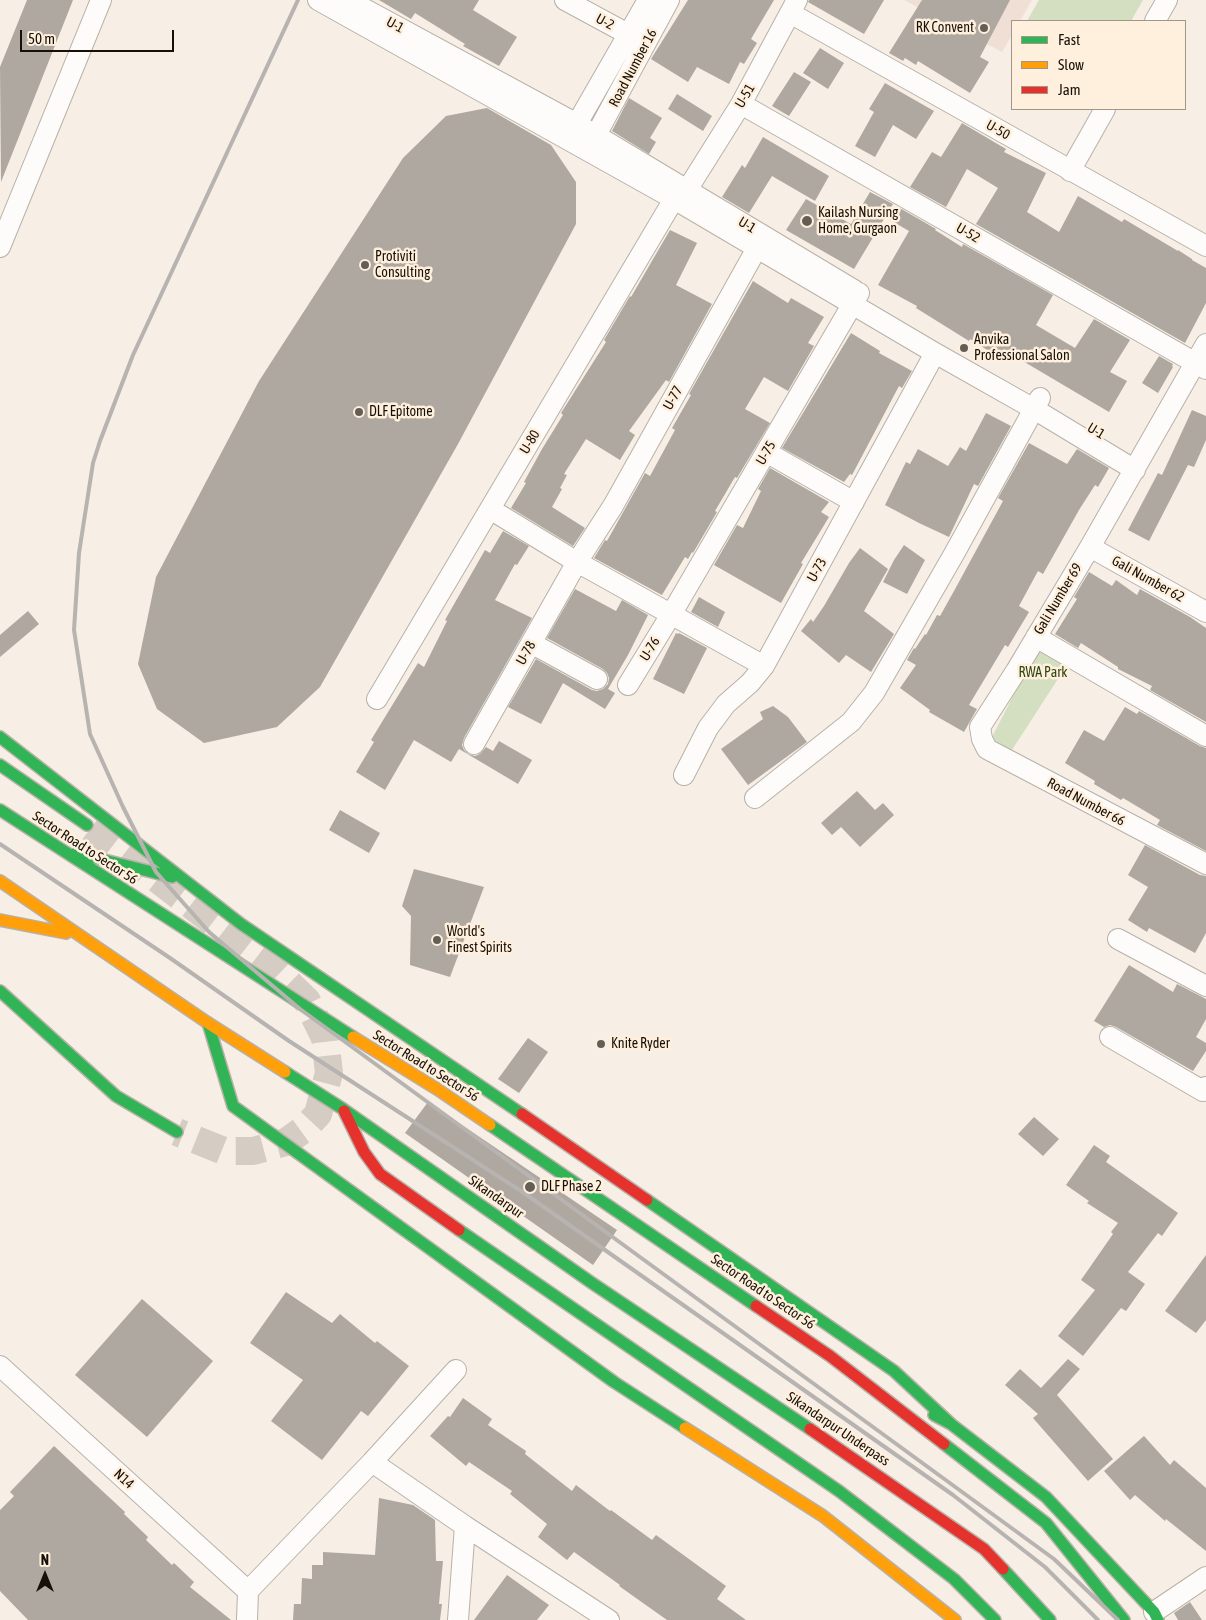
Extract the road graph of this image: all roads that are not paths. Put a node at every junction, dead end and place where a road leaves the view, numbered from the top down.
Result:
1 (101, 0) edge
2 (318, 0) edge
3 (348, 0) edge
4 (565, 0) edge
5 (648, 0) edge
6 (669, 0) edge
7 (1167, 0) edge
8 (794, 7) edge
9 (1156, 20) edge
10 (637, 39) junction
11 (741, 104) junction
12 (1104, 110) edge
13 (572, 132) junction
14 (592, 143) junction
15 (1070, 171) junction
16 (683, 199) junction
17 (766, 245) junction
18 (1206, 246) edge
19 (0, 247) edge
20 (856, 299) junction
21 (1206, 344) edge
22 (935, 353) junction
23 (1200, 366) edge
24 (1037, 403) junction
25 (766, 452) junction
26 (1138, 464) junction
27 (854, 502) junction
28 (490, 509) junction
29 (1090, 547) junction
30 (577, 562) junction
31 (1206, 612) edge
32 (672, 614) junction
33 (1036, 637) junction
34 (531, 643) junction
35 (764, 666) junction
36 (597, 680) dead end
37 (628, 685) dead end
38 (378, 699) dead end
39 (980, 727) joint
40 (1206, 736) edge
41 (0, 737) edge
42 (474, 744) dead end
43 (0, 765) edge
44 (684, 775) dead end
45 (755, 798) dead end
46 (0, 810) edge
47 (91, 828) tunnel mouth
48 (60, 850) junction
49 (1206, 864) edge
50 (0, 881) edge
51 (192, 886) junction
52 (0, 920) edge
53 (77, 935) junction
54 (1118, 939) dead end
55 (1206, 986) edge
56 (0, 990) edge
57 (208, 1023) junction
58 (1110, 1037) dead end
59 (1206, 1087) edge
60 (343, 1108) junction
61 (177, 1132) tunnel mouth
62 (606, 1174) junction
63 (627, 1217) junction
64 (592, 1283) joint
65 (830, 1356) junction
66 (0, 1366) edge
67 (456, 1370) dead end
68 (951, 1424) junction
69 (372, 1462) junction
70 (465, 1526) junction
71 (1206, 1577) edge
72 (248, 1591) junction
73 (1156, 1616) edge
74 (247, 1620) edge
75 (458, 1620) edge
76 (609, 1620) edge
77 (955, 1620) edge
78 (995, 1620) edge
79 (1050, 1620) edge
80 (1124, 1620) edge

1 - 19 street
2 - 13 street
3 - 13 street, U-1
4 - 10 street, U-2
5 - 10 street, Road Number 16
6 - 10 street, Road Number 16
7 - 9 street
8 - 11 street, U-51
8 - 15 street, U-50
10 - 13 street, Road Number 16
10 - 14 street, Road Number 16
11 - 16 street, U-51
11 - 23 street, U-52
12 - 15 street
13 - 14 street, U-1
14 - 16 street, U-1
15 - 18 street, U-50
16 - 17 street, U-1
16 - 28 street, U-80
17 - 20 street, U-1
17 - 30 street, U-77
20 - 22 street, U-1
20 - 24 street, U-1
20 - 25 street, U-75
21 - 23 street, Gali Number 69
22 - 24 street, U-1
22 - 27 street, U-73
23 - 26 street, Gali Number 69
24 - 26 street, U-1
24 - 45 street
25 - 27 street
25 - 32 street, U-75
26 - 29 street, Gali Number 69
27 - 35 street, U-73
28 - 30 street
28 - 38 street, U-80
29 - 31 street, Gali Number 62
29 - 33 street, Gali Number 69
30 - 32 street
30 - 34 street, U-78
32 - 35 street
32 - 37 street, U-76
33 - 39 street, Gali Number 69
33 - 40 street
34 - 36 street
34 - 42 street, U-78
35 - 44 street, U-73
39 - 49 street, Road Number 66
41 - 51 main road
43 - 47 main road
46 - 48 main road, Sector Road to Sector 56
48 - 51 main road
48 - 63 main road, Sector Road to Sector 56
50 - 53 main road
51 - 62 main road
52 - 53 main road
53 - 57 main road
54 - 55 street
56 - 61 main road
57 - 60 main road
57 - 77 main road
58 - 59 street
60 - 64 main road, Sikandarpur
60 - 78 main road
62 - 63 main road
62 - 68 main road
63 - 65 main road, Sector Road to Sector 56
64 - 79 main road, Sikandarpur Underpass
65 - 68 main road
65 - 80 main road
66 - 72 street, N14
67 - 69 street
68 - 73 main road
69 - 70 street
69 - 72 street
70 - 75 street
70 - 76 street
71 - 73 street
72 - 74 street

